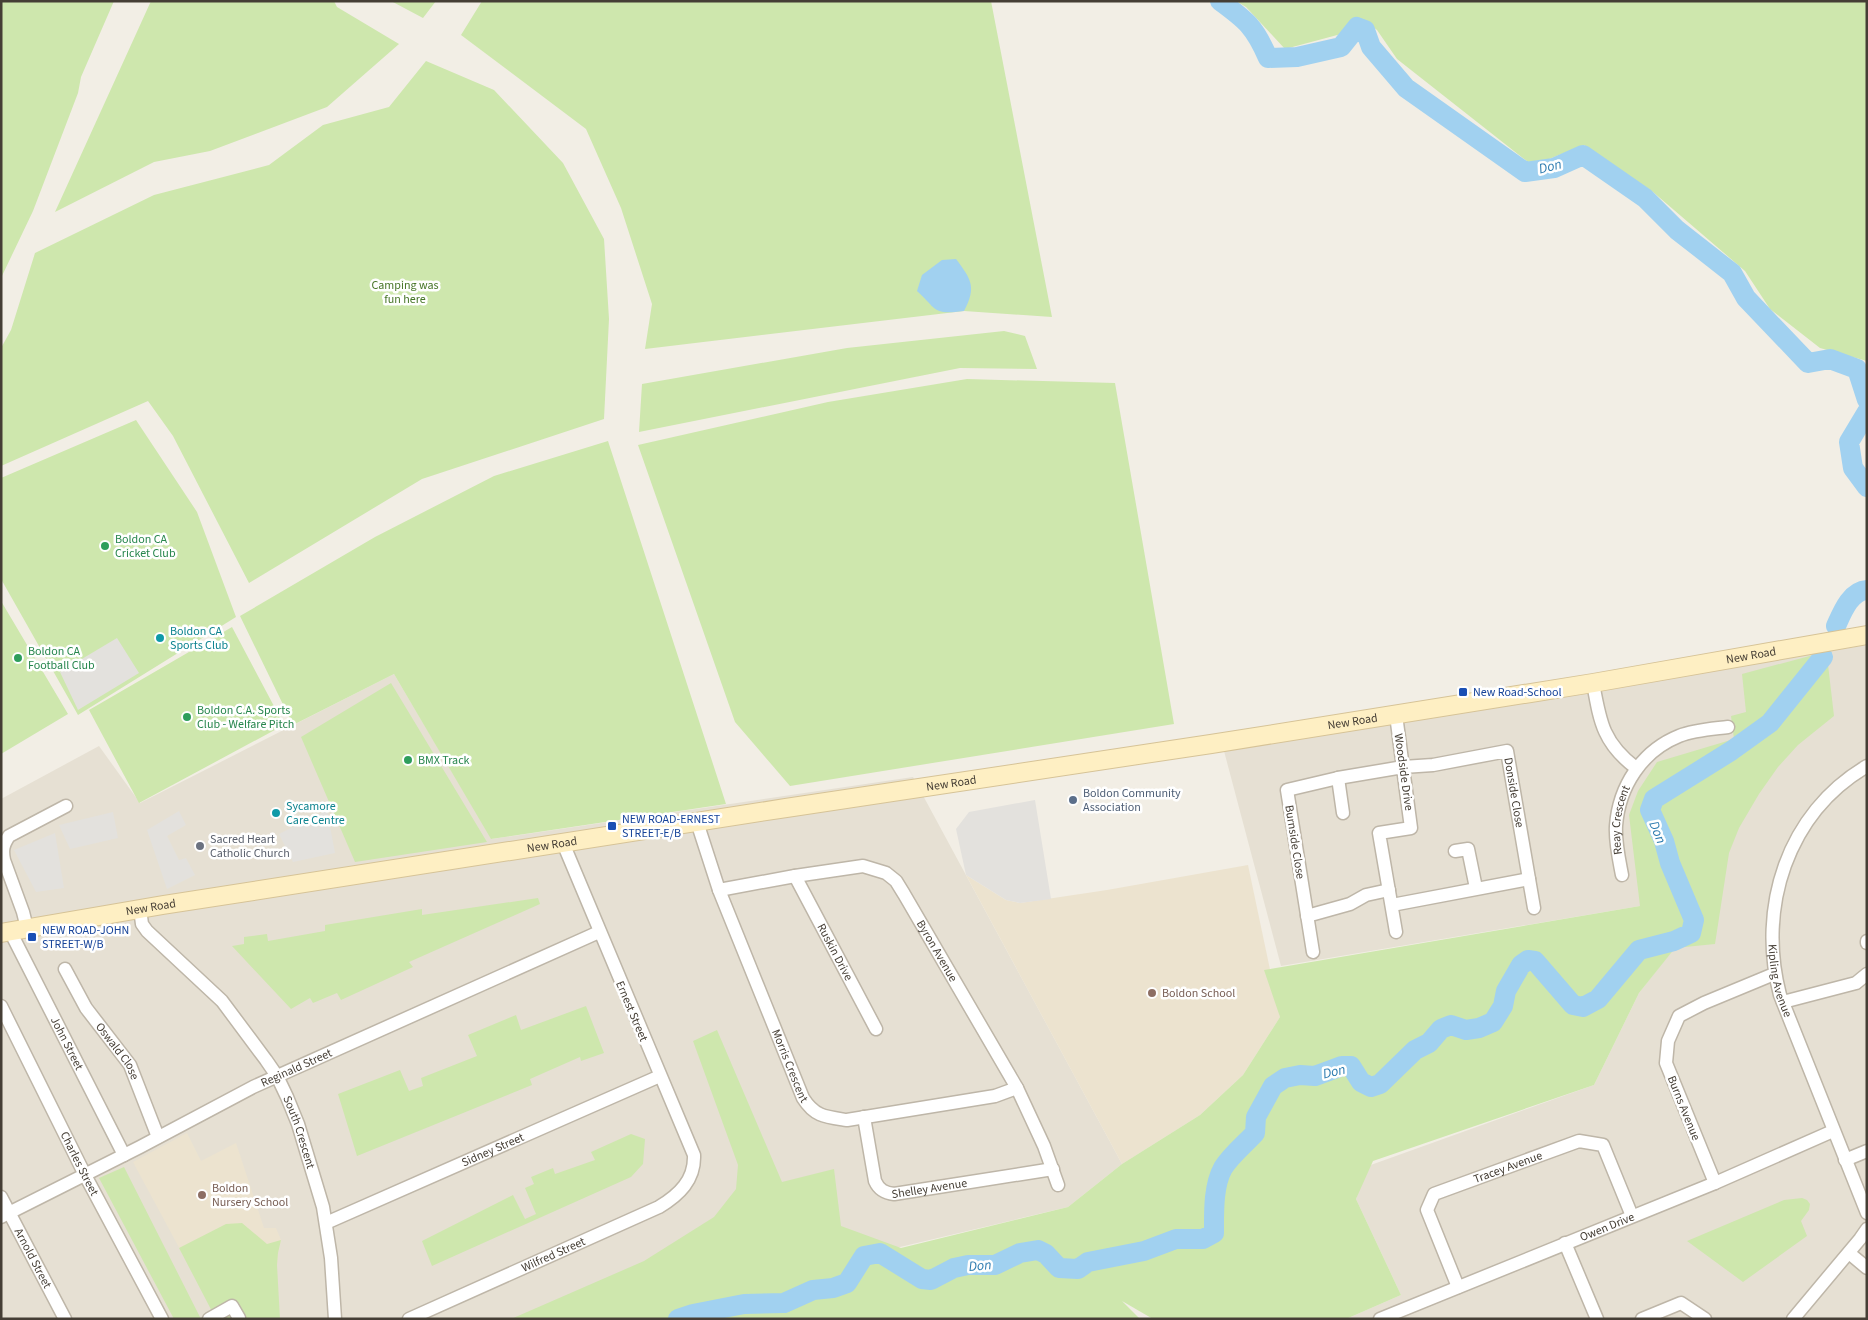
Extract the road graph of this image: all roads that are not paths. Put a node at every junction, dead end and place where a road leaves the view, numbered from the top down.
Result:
1 (1867, 635) edge
2 (1593, 682) junction
3 (1396, 715) junction
4 (1728, 727) dead end
5 (1867, 766) edge
6 (1403, 767) junction
7 (1636, 768) junction
8 (1338, 778) junction
9 (66, 806) dead end
10 (1343, 813) dead end
11 (697, 822) junction
12 (563, 843) junction
13 (1455, 851) dead end
14 (1622, 875) dead end
15 (794, 876) junction
16 (1529, 879) junction
17 (1476, 888) junction
18 (719, 890) junction
19 (1389, 890) junction
20 (1392, 905) junction
21 (1534, 908) dead end
22 (140, 909) junction
23 (1307, 916) junction
24 (18, 930) edge
25 (599, 932) junction
26 (1396, 932) dead end
27 (1313, 952) dead end
28 (65, 969) dead end
29 (1774, 974) junction
30 (1867, 974) edge
31 (1783, 1002) junction
32 (1, 1006) edge
33 (877, 1028) dead end
34 (277, 1076) junction
35 (660, 1076) junction
36 (1017, 1088) junction
37 (864, 1117) junction
38 (1833, 1131) junction
39 (158, 1138) junction
40 (1867, 1151) edge
41 (124, 1155) junction
42 (1845, 1160) junction
43 (1053, 1169) junction
44 (86, 1175) junction
45 (690, 1180) joint
46 (1715, 1183) junction
47 (1058, 1184) dead end
48 (1, 1197) edge
49 (1867, 1213) edge
50 (5, 1215) edge
51 (1632, 1216) junction
52 (326, 1223) junction
53 (1867, 1229) edge
54 (1566, 1243) junction
55 (1849, 1253) junction
56 (1867, 1268) edge
57 (1458, 1287) junction
58 (239, 1318) edge
59 (65, 1319) edge
60 (162, 1319) edge
61 (209, 1319) edge
62 (335, 1319) edge
63 (408, 1319) edge
64 (1380, 1319) edge
65 (1597, 1319) edge
66 (1642, 1319) edge
67 (1705, 1319) edge
68 (1793, 1319) edge

1 - 2 main road, New Road
2 - 3 main road, New Road
2 - 7 street
3 - 6 street, Woodside Drive
3 - 11 main road, New Road
4 - 7 street, Reay Crescent
5 - 29 street, Kipling Avenue
6 - 8 street, Burnside Close
6 - 16 street, Donside Close
6 - 19 street, Woodside Drive
7 - 14 street, Reay Crescent
8 - 10 street
8 - 23 street, Burnside Close
9 - 24 street, John Street
11 - 12 main road, New Road
11 - 18 street, Morris Crescent
12 - 22 main road, New Road
12 - 25 street, Ernest Street
13 - 17 street
15 - 18 street, Byron Avenue
15 - 33 street, Ruskin Drive
15 - 36 street, Byron Avenue
16 - 17 street
16 - 21 street, Donside Close
17 - 20 street
18 - 37 street, Morris Crescent
19 - 20 street, Woodside Drive
19 - 23 street
20 - 26 street, Woodside Drive
22 - 24 main road, New Road
22 - 34 street, South Crescent
23 - 27 street, Burnside Close
24 - 41 street, John Street
25 - 34 street, Reginald Street
25 - 35 street, Ernest Street
28 - 39 street, Oswald Close
29 - 31 street, Kipling Avenue
29 - 46 street, Burns Avenue
30 - 31 street
31 - 38 street, Kipling Avenue
32 - 44 street, Charles Street
34 - 39 street, Reginald Street
34 - 52 street, South Crescent
35 - 45 street, Ernest Street
35 - 52 street, Sidney Street
36 - 37 street, Morris Crescent
36 - 43 street, Byron Avenue
37 - 43 street, Shelley Avenue
38 - 42 street, Kipling Avenue
38 - 46 street, Owen Drive
39 - 41 street, Reginald Street
40 - 42 street
41 - 44 street, Reginald Street
42 - 49 street, Kipling Avenue
43 - 47 street, Byron Avenue
44 - 50 street, Reginald Street
44 - 60 street, Charles Street
45 - 63 street, Wilfred Street
46 - 51 street, Owen Drive
48 - 50 street, Arnold Street
50 - 59 street, Arnold Street
51 - 54 street, Owen Drive
51 - 57 street, Tracey Avenue
52 - 62 street, South Crescent
53 - 55 street
54 - 57 street, Owen Drive
54 - 65 street
55 - 56 street
55 - 68 street
57 - 64 street, Owen Drive
58 - 61 street
66 - 67 street

